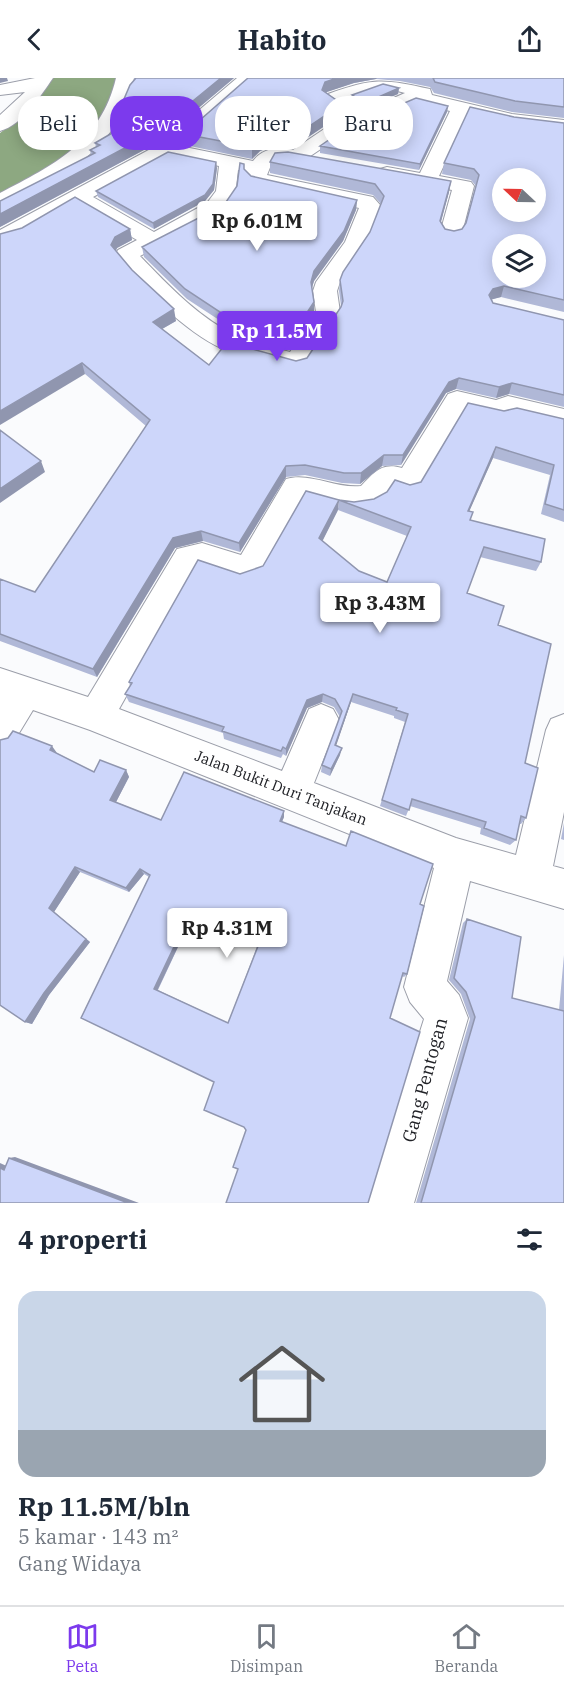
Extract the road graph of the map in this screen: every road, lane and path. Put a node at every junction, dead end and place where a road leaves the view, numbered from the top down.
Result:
1 (125, 78) edge
2 (249, 78) edge
3 (43, 81) edge
4 (0, 90) edge
5 (425, 90) edge
6 (340, 96) edge
7 (411, 96) edge
8 (461, 107) junction
9 (203, 115) edge
10 (0, 125) edge
11 (564, 126) edge
12 (323, 139) edge
13 (163, 150) edge
14 (170, 150) edge
15 (296, 157) junction
16 (230, 162) junction
17 (328, 162) edge
18 (371, 171) edge
19 (257, 173) junction
20 (427, 180) junction
21 (79, 198) junction
22 (0, 201) edge
23 (451, 233) edge
24 (0, 237) edge
25 (154, 241) junction
26 (564, 419) edge
27 (12, 687) edge
28 (96, 716) junction
29 (321, 720) dead end
30 (564, 730) edge
31 (0, 731) edge
32 (292, 792) junction
33 (456, 857) junction
34 (547, 884) edge
35 (390, 1203) edge

1 - 22 street
2 - 9 street
3 - 4 street
3 - 10 street
5 - 6 street
5 - 7 street
5 - 8 street
8 - 11 street
8 - 20 street
12 - 15 street
13 - 21 street
14 - 16 street
15 - 17 street
15 - 19 street
16 - 19 street
16 - 25 street
18 - 20 street
19 - 25 street
20 - 23 street
21 - 24 street
21 - 25 street
26 - 28 street
27 - 28 street, Jalan Bukit Duri Tanjakan
27 - 31 street
28 - 32 street, Jalan Bukit Duri Tanjakan
29 - 32 street
30 - 34 street
32 - 33 street, Jalan Bukit Duri Tanjakan
33 - 34 street, Jalan Bukit Duri Tanjakan
33 - 35 street, Gang Pentogan

